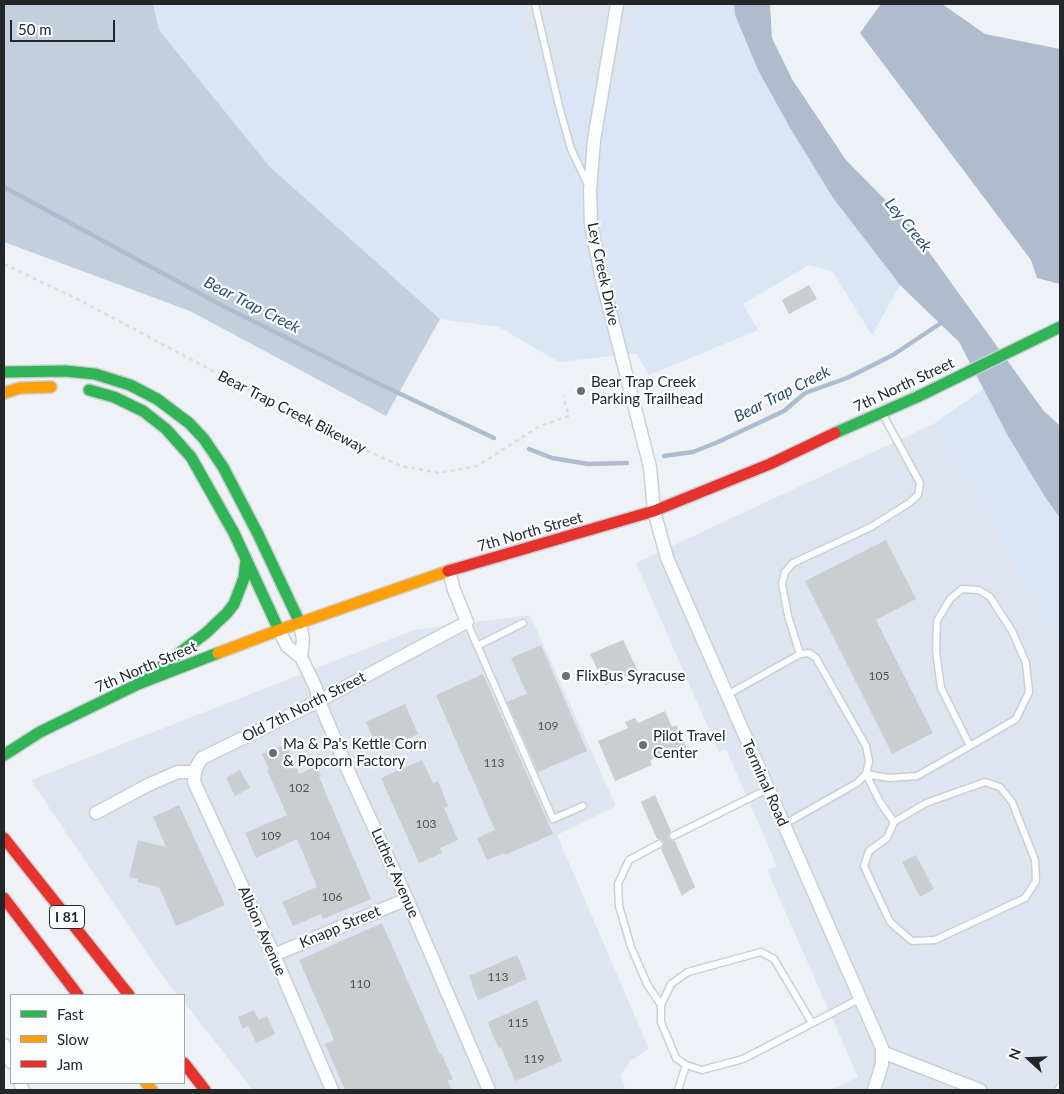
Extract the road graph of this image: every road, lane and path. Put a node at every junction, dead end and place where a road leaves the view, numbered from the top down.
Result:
1 (535, 4) edge
2 (617, 4) edge
3 (590, 191) junction
4 (4, 264) edge
5 (1060, 327) edge
6 (4, 372) edge
7 (66, 386) dead end
8 (82, 388) dead end
9 (4, 393) edge
10 (563, 396) dead end
11 (882, 412) junction
12 (654, 511) junction
13 (246, 559) junction
14 (449, 571) junction
15 (467, 622) junction
16 (300, 623) junction
17 (522, 623) dead end
18 (279, 630) junction
19 (477, 646) junction
20 (800, 654) junction
21 (301, 656) junction
22 (138, 684) junction
23 (726, 695) junction
24 (319, 701) junction
25 (970, 746) junction
26 (4, 754) edge
27 (194, 772) junction
28 (866, 774) junction
29 (768, 789) junction
30 (583, 806) dead end
31 (96, 813) dead end
32 (894, 822) junction
33 (783, 825) junction
34 (673, 836) dead end
35 (4, 838) edge
36 (659, 844) dead end
37 (4, 898) edge
38 (407, 899) junction
39 (4, 917) edge
40 (274, 956) junction
41 (70, 994) edge
42 (77, 994) edge
43 (129, 994) edge
44 (861, 998) junction
45 (660, 1005) junction
46 (812, 1023) junction
47 (882, 1052) junction
48 (185, 1064) edge
49 (686, 1065) junction
50 (1060, 1087) edge
51 (205, 1090) edge
52 (332, 1090) edge
53 (489, 1090) edge
54 (678, 1090) edge
55 (874, 1090) edge
56 (980, 1090) edge
57 (1058, 1090) edge

1 - 3 lane
2 - 3 street, Ley Creek Drive
3 - 12 street, Ley Creek Drive
4 - 10 path, Bear Trap Creek Bikeway
5 - 11 main road, 7th North Street
6 - 16 main road
7 - 9 main road
8 - 13 main road
11 - 12 main road, 7th North Street
11 - 20 lane
12 - 14 main road, 7th North Street
12 - 23 street, Terminal Road
13 - 18 main road
13 - 22 main road
14 - 15 street
14 - 16 main road, 7th North Street
15 - 19 lane
15 - 24 street, Old 7th North Street
16 - 18 main road, 7th North Street
16 - 21 street, Luther Avenue
17 - 19 lane
18 - 21 street, Luther Avenue
18 - 22 main road, 7th North Street
19 - 30 lane
20 - 23 lane
20 - 28 lane
21 - 24 street, Luther Avenue
22 - 26 main road, 7th North Street
23 - 29 street, Terminal Road
24 - 27 street, Old 7th North Street
24 - 38 street, Luther Avenue
25 - 25 lane
25 - 28 lane
27 - 31 street
27 - 40 street, Albion Avenue
28 - 32 lane
28 - 33 lane
29 - 33 street, Terminal Road
29 - 34 lane
32 - 32 lane
33 - 44 street, Terminal Road
35 - 43 main road, I 81
36 - 45 lane
37 - 42 main road, I 81
38 - 40 street, Knapp Street
38 - 53 street, Luther Avenue
39 - 41 main road
40 - 52 street, Albion Avenue
44 - 46 lane
44 - 47 street, Terminal Road
45 - 46 lane
45 - 49 lane
46 - 49 lane
47 - 55 street
47 - 56 street
48 - 51 main road
49 - 54 lane
50 - 57 lane

